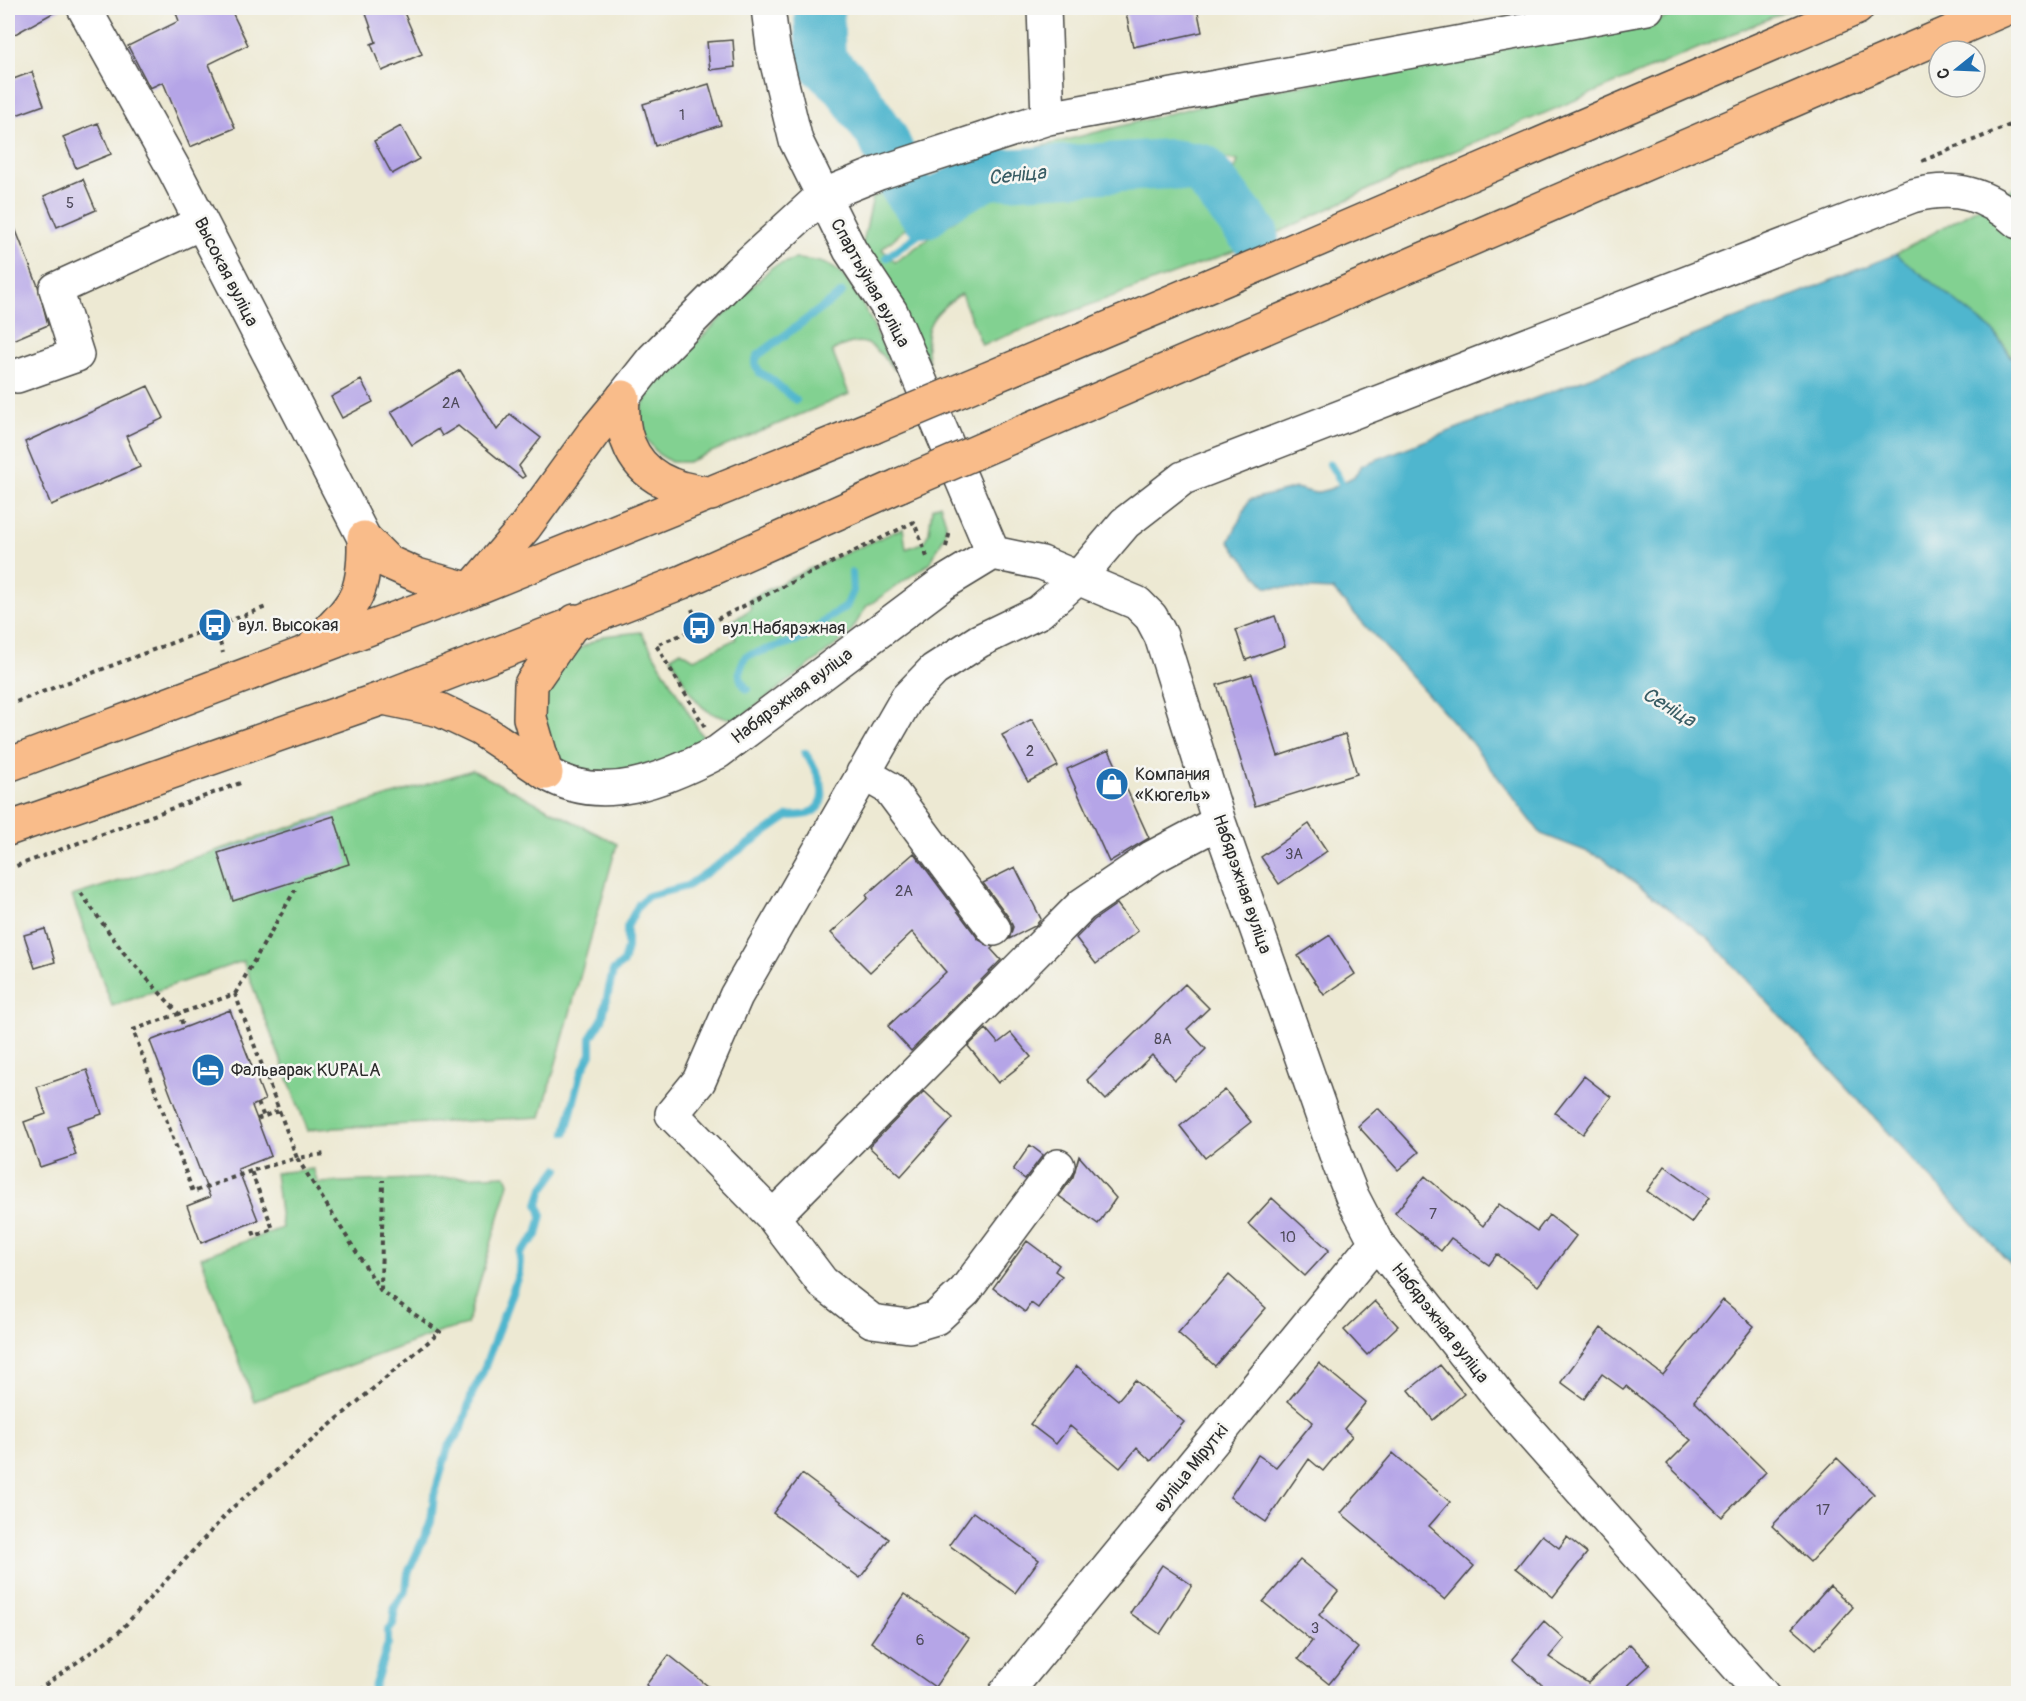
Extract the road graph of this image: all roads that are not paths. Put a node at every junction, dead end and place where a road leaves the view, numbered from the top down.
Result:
1 (84, 8) edge
2 (768, 8) edge
3 (1044, 8) edge
4 (1647, 8) edge
5 (1857, 8) edge
6 (2007, 8) edge
7 (1048, 118) junction
8 (822, 196) junction
9 (2019, 222) edge
10 (201, 223) junction
11 (17, 376) dead end
12 (623, 397) junction
13 (711, 494) junction
14 (364, 538) junction
15 (993, 553) junction
16 (1079, 577) junction
17 (471, 590) junction
18 (575, 621) junction
19 (310, 651) junction
20 (383, 698) junction
21 (8, 765) edge
22 (546, 773) junction
23 (863, 773) junction
24 (1220, 822) junction
25 (8, 829) edge
26 (994, 929) dead end
27 (1058, 1166) dead end
28 (773, 1217) junction
29 (1377, 1242) junction
30 (1005, 1694) edge
31 (1762, 1694) edge

1 - 10 street, Высокая вуліца
2 - 8 street, Спартыўная вуліца
3 - 7 street
4 - 7 street
5 - 13 highway, bridge
6 - 18 highway, bridge
7 - 8 street
8 - 12 street
8 - 15 street, Спартыўная вуліца
9 - 16 street
10 - 11 street
10 - 14 street, Высокая вуліца
12 - 13 highway
12 - 17 highway
13 - 17 highway
14 - 17 highway
14 - 19 highway
15 - 16 street, Набярэжная вуліца
15 - 22 street, Набярэжная вуліца
16 - 23 street
16 - 24 street, Набярэжная вуліца
17 - 19 highway
18 - 20 highway
18 - 22 highway
19 - 21 highway
20 - 22 highway
20 - 25 highway
23 - 26 street
23 - 28 street
24 - 28 street
24 - 29 street, Набярэжная вуліца
27 - 28 street
29 - 30 street, вуліца Міруткі
29 - 31 street, Набярэжная вуліца

